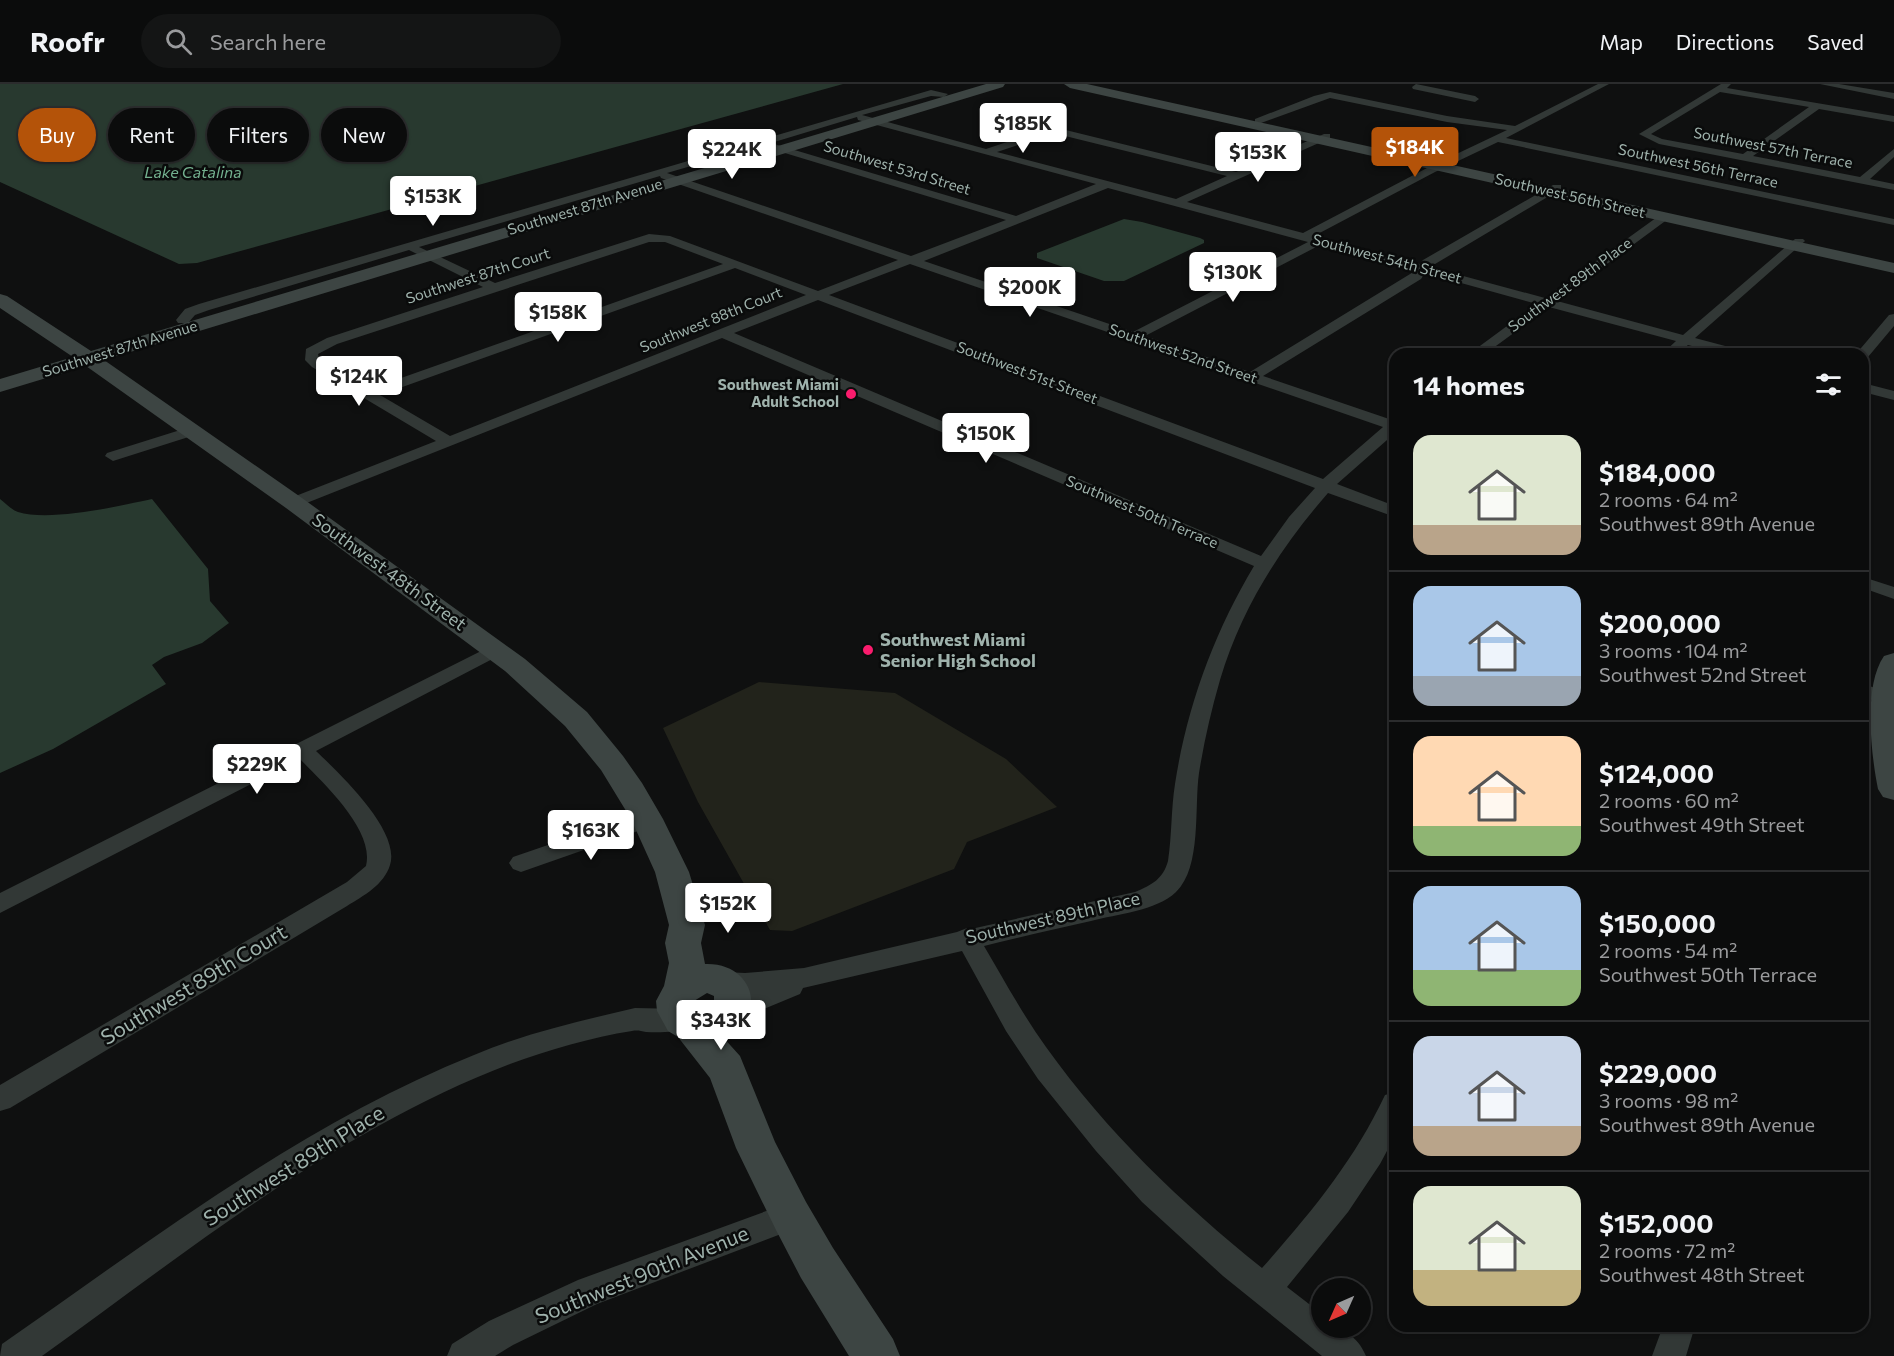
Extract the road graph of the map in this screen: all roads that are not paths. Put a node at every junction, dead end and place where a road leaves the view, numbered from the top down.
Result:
1 (979, 84) edge
2 (999, 84) edge
3 (1070, 84) edge
4 (1095, 84) edge
5 (1605, 84) edge
6 (1824, 84) edge
7 (1723, 86) edge
8 (1416, 87) edge
9 (1894, 96) edge
10 (944, 97) junction
11 (1387, 99) dead end
12 (1475, 99) dead end
13 (1376, 104) junction
14 (1817, 106) junction
15 (1006, 114) dead end
16 (866, 119) junction
17 (1894, 119) edge
18 (1258, 121) junction
19 (1460, 121) junction
20 (1443, 128) dead end
21 (1517, 129) junction
22 (1052, 130) junction
23 (1324, 138) junction
24 (1497, 139) junction
25 (774, 147) junction
26 (987, 152) junction
27 (1894, 152) edge
28 (1744, 158) junction
29 (1444, 165) junction
30 (1238, 176) junction
31 (670, 178) junction
32 (1862, 181) junction
33 (1107, 184) junction
34 (1894, 187) edge
35 (1553, 189) junction
36 (1176, 203) junction
37 (554, 210) junction
38 (1664, 217) junction
39 (1017, 220) junction
40 (1894, 222) edge
41 (658, 237) joint
42 (1304, 237) junction
43 (1318, 241) junction
44 (1796, 243) junction
45 (421, 253) junction
46 (910, 260) junction
47 (1894, 262) edge
48 (736, 263) junction
49 (1894, 268) edge
50 (1423, 269) junction
51 (495, 288) junction
52 (819, 294) junction
53 (0, 300) edge
54 (1547, 302) junction
55 (1894, 318) edge
56 (183, 320) junction
57 (722, 333) junction
58 (1133, 337) junction
59 (1686, 339) junction
60 (1484, 348) edge
61 (1676, 348) edge
62 (1718, 348) edge
63 (1868, 348) edge
64 (84, 355) junction
65 (0, 376) edge
66 (1251, 377) junction
67 (0, 386) edge
68 (1869, 389) edge
69 (369, 394) junction
70 (1894, 396) edge
71 (1389, 420) edge
72 (1389, 423) edge
73 (193, 431) junction
74 (449, 442) junction
75 (113, 456) dead end
76 (1325, 486) junction
77 (294, 503) junction
78 (1389, 510) edge
79 (1263, 563) junction
80 (1869, 584) edge
81 (1894, 593) edge
82 (495, 650) junction
83 (1894, 662) edge
84 (1875, 694) edge
85 (303, 749) junction
86 (1894, 789) edge
87 (647, 819) junction
88 (521, 863) dead end
89 (0, 904) edge
90 (967, 939) junction
91 (703, 1003) junction
92 (0, 1099) edge
93 (1389, 1117) edge
94 (791, 1216) junction
95 (1264, 1289) junction
96 (1677, 1332) edge
97 (14, 1356) edge
98 (464, 1356) edge
99 (876, 1356) edge
100 (1349, 1356) edge
101 (1669, 1356) edge

1 - 10 main road, Southwest 87th Avenue
2 - 10 main road, Southwest 87th Avenue
3 - 23 main road, Southwest 56th Street
4 - 18 main road, Southwest 56th Street
5 - 21 street
6 - 9 street
7 - 14 street
7 - 28 street, Southwest 57th Terrace
8 - 12 street
10 - 16 main road, Southwest 87th Avenue
10 - 37 street, Southwest 87th Avenue
11 - 13 street
13 - 18 street
13 - 19 street
14 - 17 street
14 - 28 street
15 - 22 street
16 - 25 main road, Southwest 87th Avenue
16 - 26 street, Southwest 54th Street
18 - 23 main road, Southwest 56th Street
19 - 20 street
19 - 21 street
21 - 24 street
22 - 26 street
22 - 30 street
23 - 29 main road, Southwest 56th Street
23 - 30 street
24 - 29 street
24 - 40 street, Southwest 56th Terrace
25 - 31 main road, Southwest 87th Avenue
25 - 39 street, Southwest 53rd Street
26 - 33 street, Southwest 54th Street
27 - 32 street
28 - 32 street, Southwest 57th Terrace
29 - 35 main road, Southwest 56th Street
29 - 42 street
30 - 36 street
31 - 37 main road, Southwest 87th Avenue
31 - 46 street, Southwest 52nd Street
32 - 34 street, Southwest 57th Terrace
33 - 36 street, Southwest 54th Street
33 - 39 street, Southwest 88th Court
35 - 38 main road, Southwest 56th Street
35 - 44 main road, Southwest 56th Street
35 - 50 street
36 - 42 street, Southwest 54th Street
37 - 45 main road, Southwest 87th Avenue
37 - 56 street, Southwest 87th Avenue
38 - 44 main road, Southwest 56th Street
38 - 54 street, Southwest 89th Place
39 - 46 street, Southwest 88th Court
41 - 48 street, Southwest 51st Street
41 - 51 street, Southwest 87th Court
42 - 43 street, Southwest 54th Street
43 - 50 street, Southwest 54th Street
43 - 58 street
44 - 47 main road, Southwest 56th Street
44 - 49 main road, Southwest 56th Street
44 - 59 street
45 - 51 street
45 - 56 main road, Southwest 87th Avenue
45 - 64 main road, Southwest 87th Avenue
46 - 52 street, Southwest 88th Court
46 - 58 street, Southwest 52nd Street
48 - 52 street, Southwest 51st Street
48 - 69 street
50 - 54 street, Southwest 54th Street
50 - 66 street
51 - 69 street, Southwest 87th Court
52 - 57 street, Southwest 88th Court
52 - 76 street, Southwest 51st Street
53 - 64 main road, Southwest 48th Street
54 - 59 street, Southwest 54th Street
54 - 60 street, Southwest 89th Place
55 - 63 street
56 - 64 main road, Southwest 87th Avenue
57 - 74 street, Southwest 88th Court
57 - 79 street, Southwest 50th Terrace
58 - 66 street, Southwest 52nd Street
59 - 61 street
59 - 62 street, Southwest 54th Street
64 - 65 main road, Southwest 87th Avenue
64 - 67 main road, Southwest 87th Avenue
64 - 73 main road, Southwest 48th Street
66 - 71 street, Southwest 52nd Street
68 - 70 street
69 - 74 street
72 - 76 street, Southwest 89th Place
73 - 75 street
73 - 77 main road, Southwest 48th Street
74 - 77 street, Southwest 88th Court
76 - 78 street, Southwest 51st Street
76 - 79 street, Southwest 89th Place
77 - 82 main road, Southwest 48th Street
79 - 90 street, Southwest 89th Place
80 - 81 street
82 - 85 street
82 - 87 main road, Southwest 48th Street
83 - 84 main road
84 - 86 main road
85 - 89 street
85 - 92 street, Southwest 89th Court
87 - 88 street
87 - 91 main road, Southwest 48th Street
90 - 91 street, Southwest 89th Place
90 - 95 street
91 - 94 main road
91 - 97 street, Southwest 89th Place
93 - 95 street
94 - 98 street, Southwest 90th Avenue
94 - 99 main road
95 - 100 street
96 - 101 street

